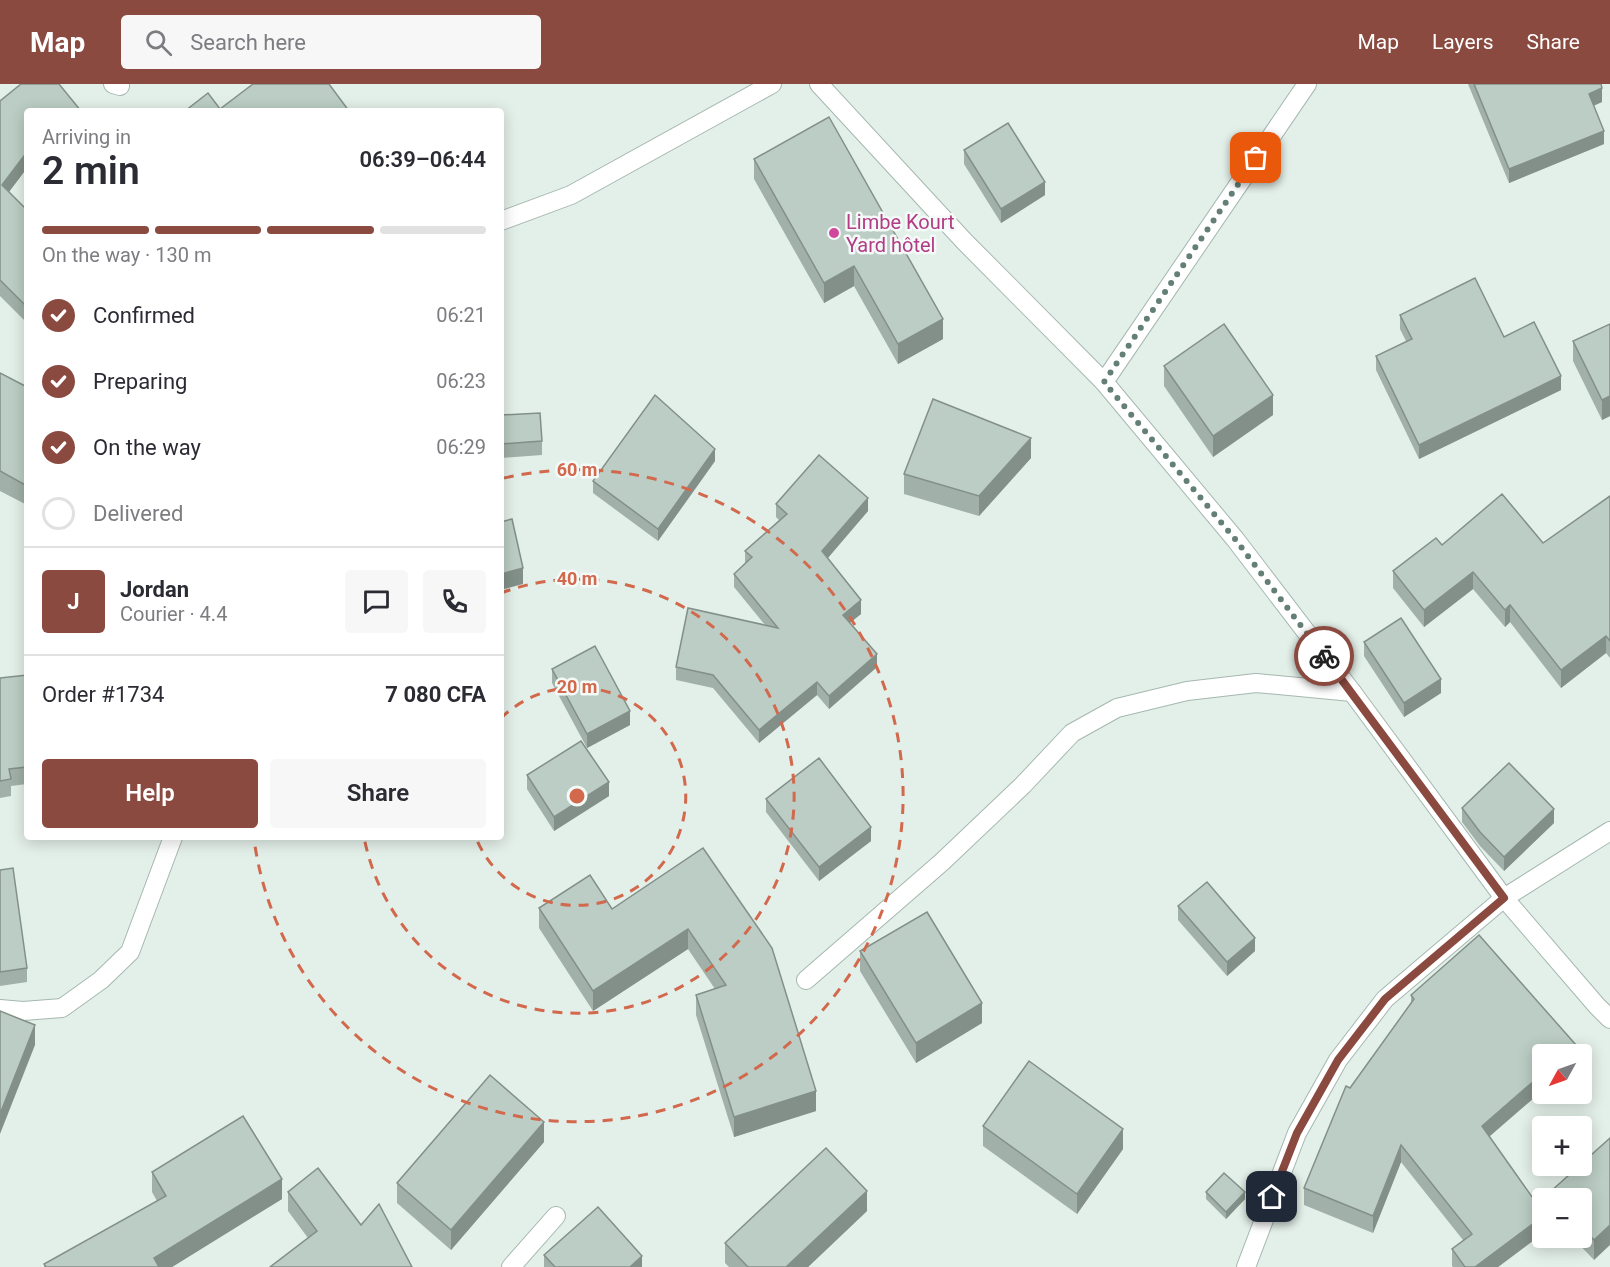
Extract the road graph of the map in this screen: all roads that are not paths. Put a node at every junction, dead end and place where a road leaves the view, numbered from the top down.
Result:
1 (772, 84) edge
2 (819, 84) edge
3 (1307, 84) edge
4 (504, 221) edge
5 (1104, 382) junction
6 (1352, 692) junction
7 (1610, 831) edge
8 (172, 840) edge
9 (1504, 898) junction
10 (806, 980) dead end
11 (0, 1009) edge
12 (1610, 1018) edge
13 (556, 1216) dead end
14 (511, 1267) edge
15 (1245, 1267) edge

1 - 4 street
2 - 5 street
3 - 5 street
5 - 6 street
6 - 9 street
6 - 10 street
7 - 9 street
8 - 11 street
9 - 12 street
9 - 15 street
13 - 14 street

